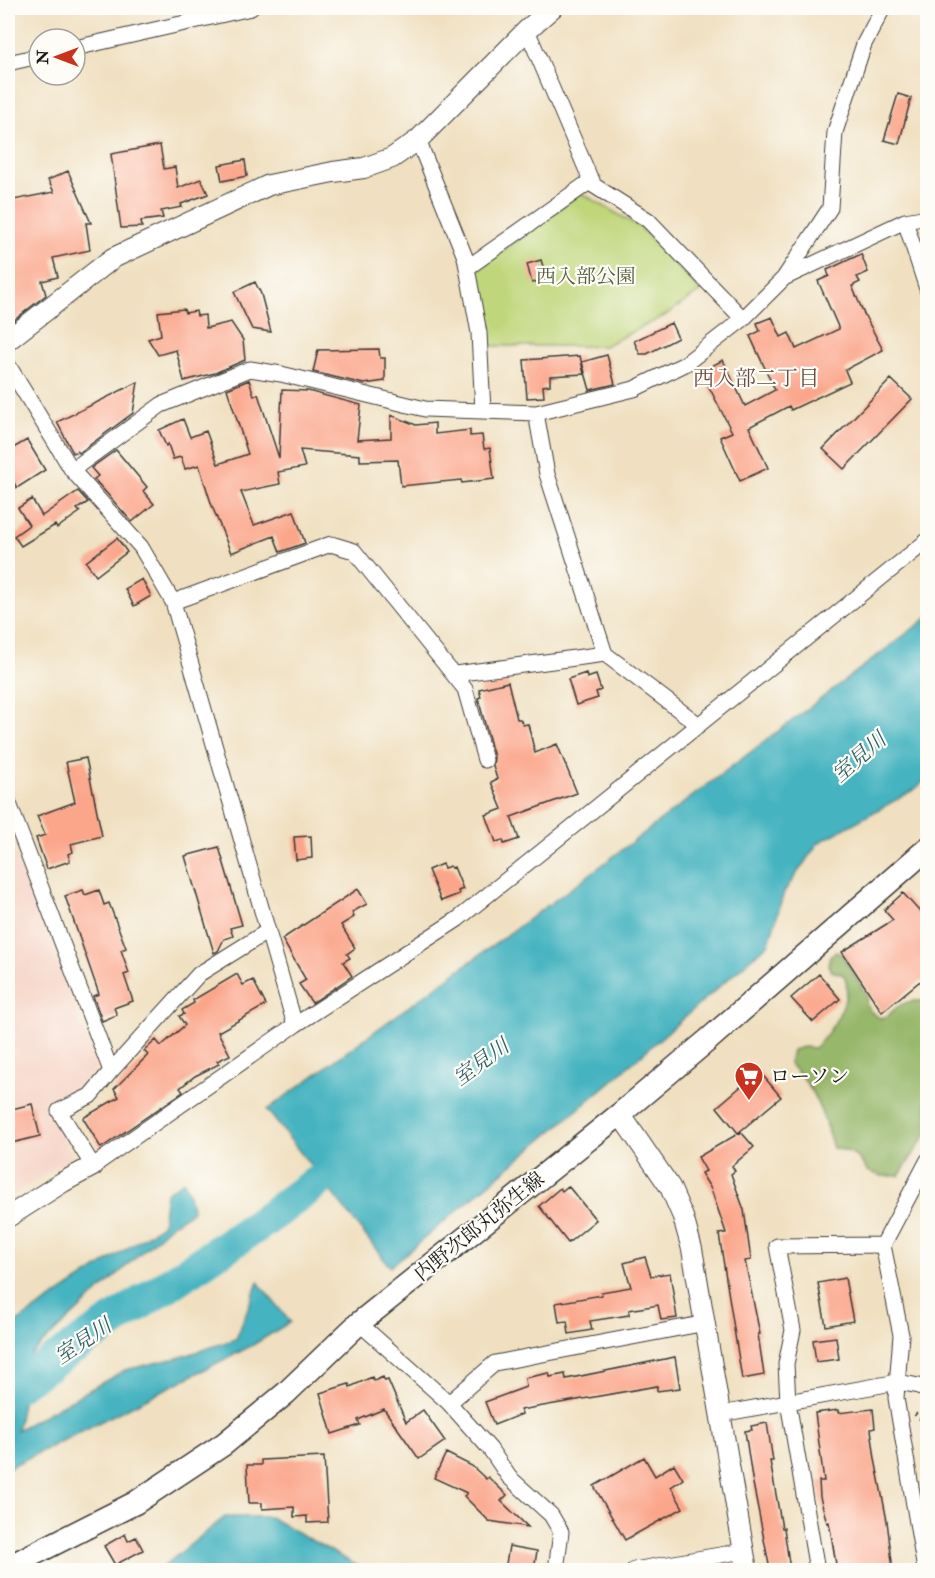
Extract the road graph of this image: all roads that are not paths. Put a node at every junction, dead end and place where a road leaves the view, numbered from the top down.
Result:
1 (251, 8) edge
2 (552, 8) edge
3 (883, 8) edge
4 (527, 30) junction
5 (87, 45) edge
6 (27, 59) edge
7 (8, 63) edge
8 (418, 140) junction
9 (591, 180) junction
10 (927, 217) edge
11 (905, 221) junction
12 (467, 268) junction
13 (784, 278) junction
14 (927, 292) edge
15 (743, 319) junction
16 (8, 340) edge
17 (8, 365) edge
18 (483, 411) junction
19 (536, 413) junction
20 (72, 470) junction
21 (927, 540) edge
22 (173, 602) junction
23 (605, 654) junction
24 (455, 674) junction
25 (699, 725) junction
26 (484, 760) dead end
27 (8, 801) edge
28 (927, 848) edge
29 (268, 931) junction
30 (295, 1025) junction
31 (111, 1071) junction
32 (620, 1114) junction
33 (927, 1160) edge
34 (93, 1166) junction
35 (8, 1217) edge
36 (883, 1245) junction
37 (359, 1323) junction
38 (706, 1323) junction
39 (898, 1382) junction
40 (927, 1392) edge
41 (788, 1402) junction
42 (449, 1403) junction
43 (721, 1414) junction
44 (743, 1551) junction
45 (671, 1567) edge
46 (8, 1568) edge
47 (556, 1570) edge
48 (634, 1570) edge
49 (747, 1570) edge
50 (817, 1570) edge
51 (925, 1570) edge

1 - 5 street
2 - 4 street
3 - 13 street
4 - 8 street
4 - 9 street
6 - 7 street
8 - 12 street
8 - 16 street
9 - 12 street
9 - 15 street
10 - 11 street
11 - 13 street
11 - 14 street
12 - 18 street
13 - 15 street
15 - 19 street
17 - 20 street
18 - 19 street
18 - 20 street
19 - 23 street
20 - 22 street
21 - 25 street
22 - 24 street
22 - 29 street
23 - 24 street
23 - 25 street
24 - 26 street
25 - 30 street
27 - 31 street
28 - 32 main road, 内野次郎丸弥生線
29 - 30 street
29 - 31 street
30 - 34 street
31 - 34 street
32 - 37 main road, 内野次郎丸弥生線
32 - 38 street
33 - 36 street
34 - 35 street
36 - 39 street
36 - 41 street
37 - 42 street
37 - 46 main road, 内野次郎丸弥生線
38 - 42 street
38 - 43 street
39 - 40 street
39 - 41 street
39 - 51 street
41 - 43 street
41 - 50 street
42 - 47 street
43 - 44 street
44 - 45 street
44 - 49 street
45 - 48 street

